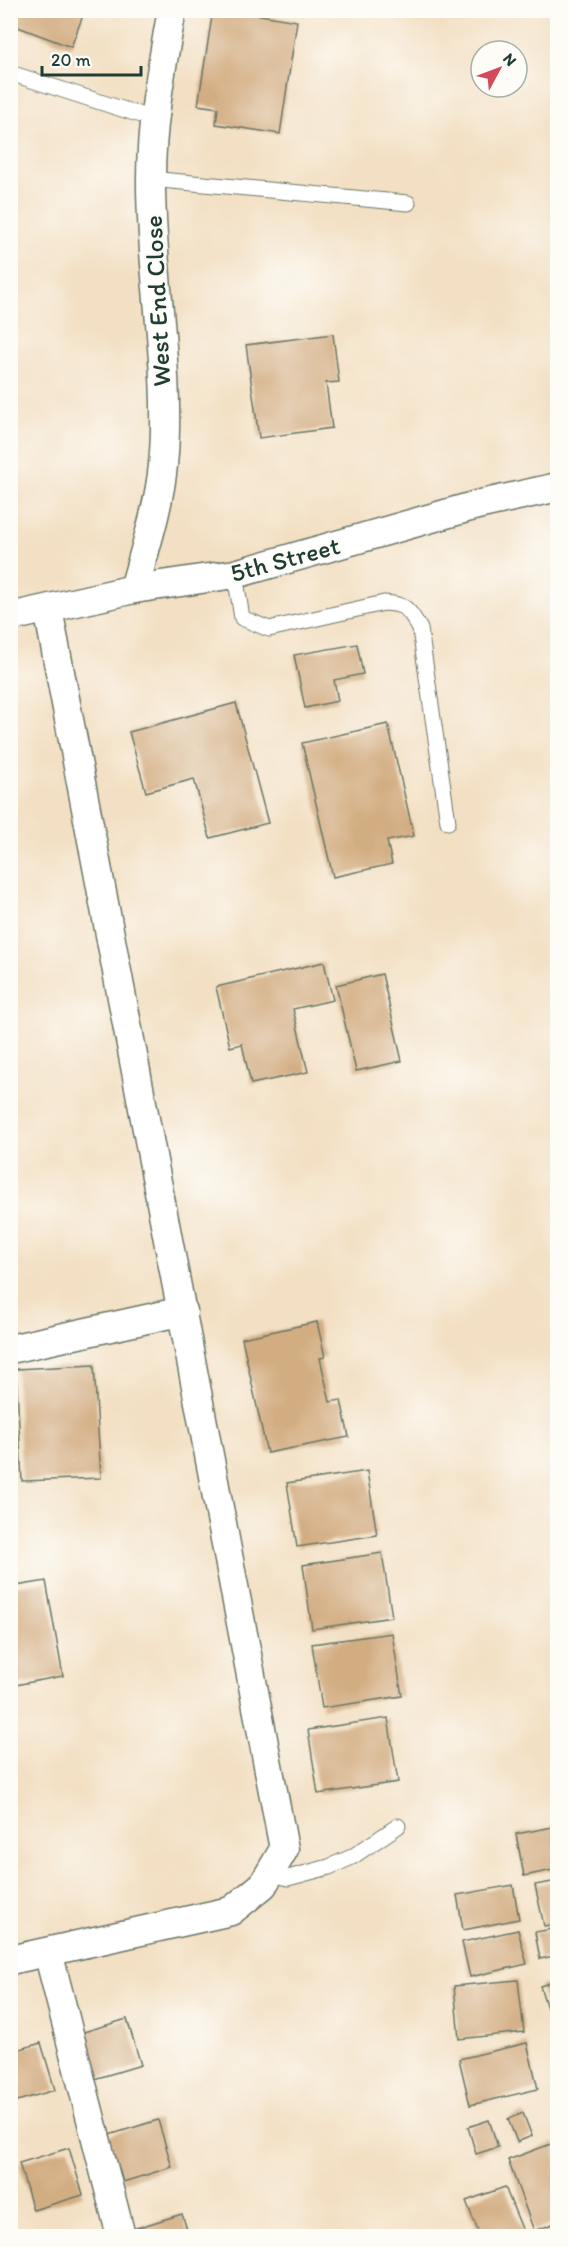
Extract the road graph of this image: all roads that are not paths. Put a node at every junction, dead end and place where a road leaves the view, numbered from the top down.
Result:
1 (172, 10) edge
2 (10, 73) edge
3 (153, 118) junction
4 (150, 178) junction
5 (408, 203) dead end
6 (558, 488) edge
7 (235, 574) junction
8 (134, 589) junction
9 (48, 609) junction
10 (10, 617) edge
11 (448, 822) dead end
12 (183, 1311) junction
13 (10, 1349) edge
14 (398, 1826) dead end
15 (270, 1873) junction
16 (48, 1952) junction
17 (10, 1960) edge
18 (121, 2236) edge

1 - 3 street, West End Close
2 - 3 lane
3 - 4 street, West End Close
4 - 5 lane
4 - 8 street, West End Close
6 - 7 street, 5th Street
7 - 8 street, 5th Street
7 - 11 lane
8 - 9 street, 5th Street
9 - 10 street, 5th Street
9 - 12 street
12 - 13 street
12 - 15 street
14 - 15 lane
15 - 16 street
16 - 17 street
16 - 18 street

